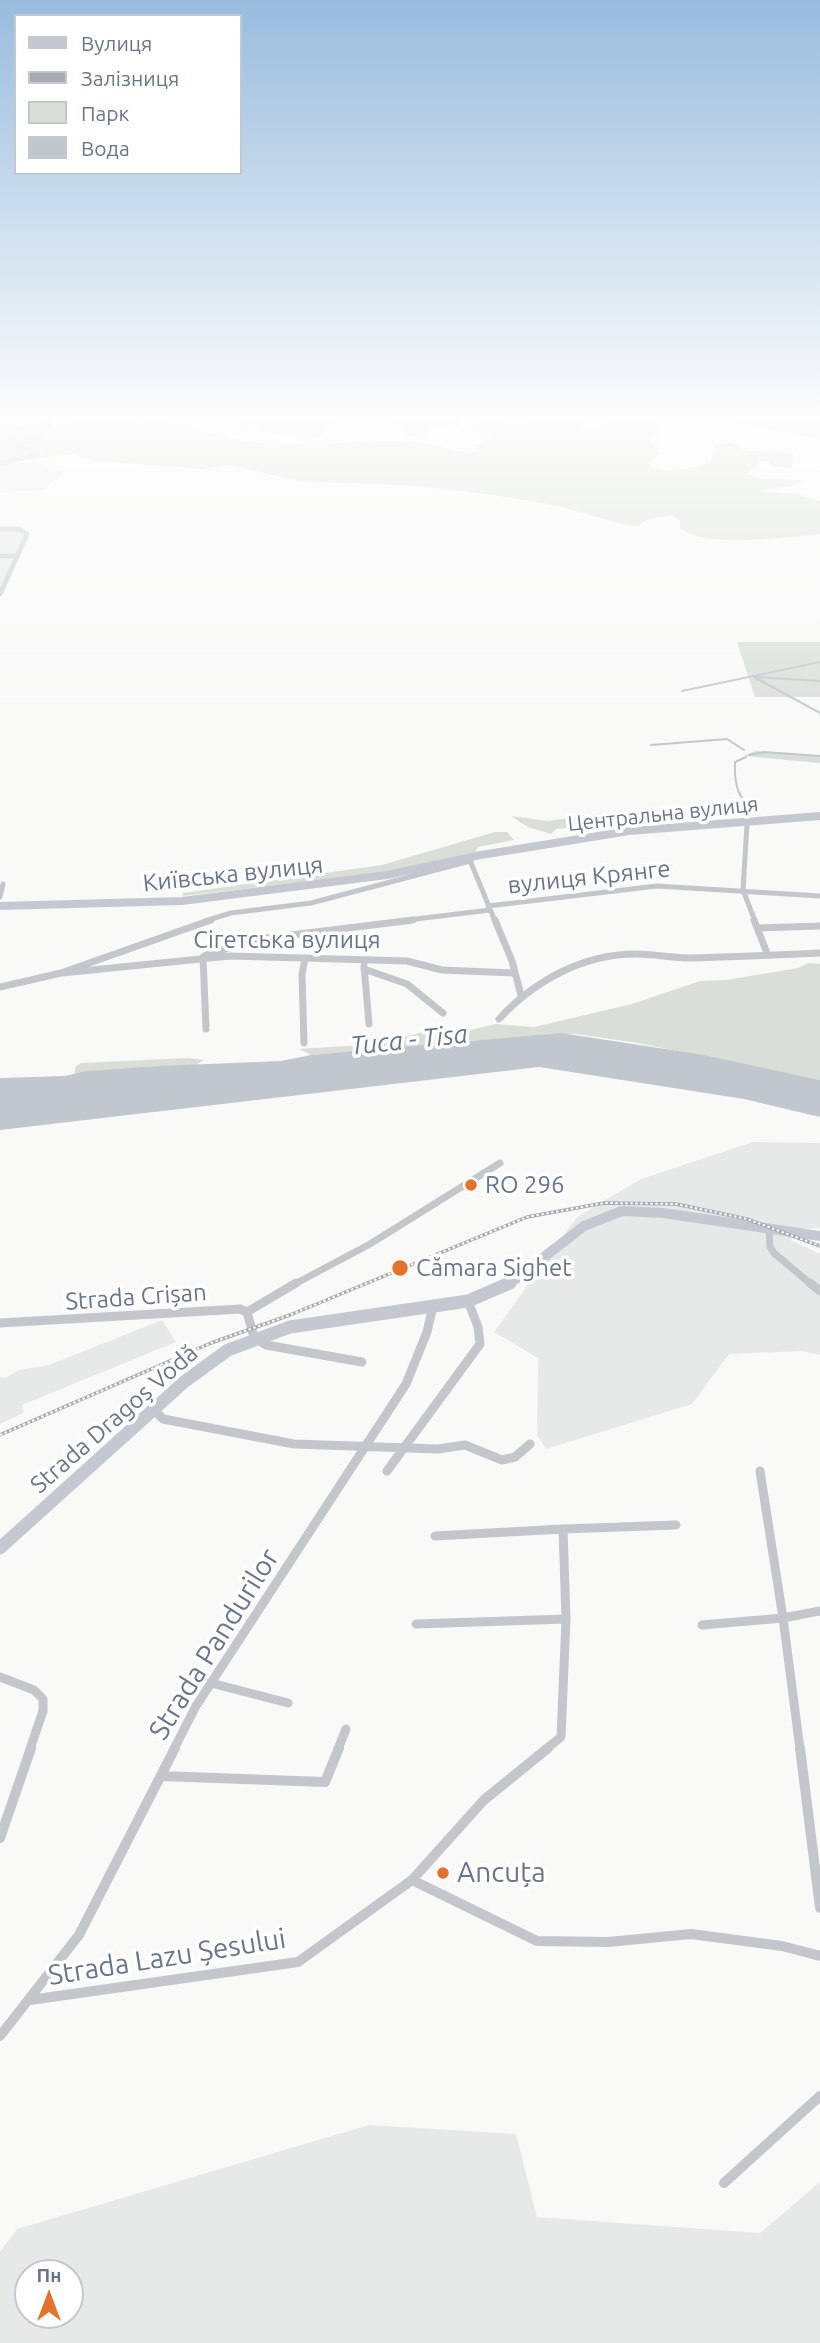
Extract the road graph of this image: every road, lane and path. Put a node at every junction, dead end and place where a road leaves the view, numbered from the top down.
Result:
1 (0, 529) edge
2 (0, 556) edge
3 (17, 556) junction
4 (0, 594) edge
5 (820, 816) edge
6 (747, 824) junction
7 (469, 859) junction
8 (3, 884) dead end
9 (743, 890) junction
10 (820, 896) edge
11 (0, 897) edge
12 (0, 906) edge
13 (489, 908) junction
14 (820, 926) edge
15 (757, 928) junction
16 (767, 953) junction
17 (820, 953) edge
18 (203, 957) junction
19 (305, 958) junction
20 (365, 966) junction
21 (61, 973) junction
22 (513, 974) junction
23 (0, 987) edge
24 (520, 995) junction
25 (443, 1013) dead end
26 (499, 1019) dead end
27 (369, 1024) dead end
28 (205, 1029) dead end
29 (304, 1043) dead end
30 (500, 1163) dead end
31 (769, 1229) junction
32 (820, 1236) edge
33 (820, 1291) edge
34 (468, 1301) junction
35 (433, 1306) junction
36 (247, 1312) junction
37 (0, 1323) edge
38 (254, 1338) junction
39 (362, 1362) dead end
40 (154, 1410) junction
41 (530, 1444) dead end
42 (403, 1446) junction
43 (367, 1447) junction
44 (387, 1471) dead end
45 (760, 1471) dead end
46 (676, 1525) dead end
47 (563, 1530) junction
48 (435, 1536) dead end
49 (0, 1548) edge
50 (820, 1611) edge
51 (783, 1618) junction
52 (566, 1619) junction
53 (416, 1624) dead end
54 (702, 1625) dead end
55 (0, 1677) edge
56 (211, 1683) junction
57 (288, 1703) dead end
58 (346, 1729) dead end
59 (160, 1776) junction
60 (0, 1838) edge
61 (412, 1880) junction
62 (820, 1908) edge
63 (820, 1956) edge
64 (29, 2000) junction
65 (0, 2036) edge
66 (820, 2096) edge
67 (724, 2183) dead end

1 - 3 street
2 - 3 street
3 - 4 street
5 - 6 main road, Центральна вулиця
6 - 7 main road, Центральна вулиця
6 - 9 street
7 - 12 main road, Київська вулиця
7 - 13 street
7 - 21 street
8 - 11 street
9 - 10 street, вулиця Крянге
9 - 13 street, вулиця Крянге
9 - 15 street
13 - 18 street, вулиця Крянге
13 - 22 street
14 - 15 street
15 - 16 street
16 - 17 street
16 - 24 street
18 - 19 street, Сігетська вулиця
18 - 21 street, Сігетська вулиця
18 - 28 street
19 - 20 street, Сігетська вулиця
19 - 29 street
20 - 22 street, Сігетська вулиця
20 - 25 street
20 - 27 street
21 - 23 street
22 - 24 street
24 - 26 street
30 - 36 street
31 - 32 main road, Strada Dragoș Vodă
31 - 33 street
31 - 34 main road, Strada Dragoș Vodă
34 - 35 main road, Strada Dragoș Vodă
34 - 42 street
35 - 38 main road, Strada Dragoș Vodă
35 - 43 street, Strada Pandurilor
36 - 37 street, Strada Crișan
36 - 38 street
38 - 39 street
38 - 40 main road, Strada Dragoș Vodă
40 - 43 street
40 - 49 main road, Strada Dragoș Vodă
41 - 42 street
42 - 43 street
42 - 44 street
43 - 56 street, Strada Pandurilor
45 - 51 street
46 - 47 street
47 - 48 street
47 - 52 street, Strada Lazu Șesului
50 - 51 street
51 - 54 street
51 - 62 street
52 - 53 street
52 - 61 street, Strada Lazu Șesului
55 - 60 street
56 - 57 street
56 - 59 street, Strada Pandurilor
58 - 59 street
59 - 64 street, Strada Pandurilor
61 - 63 street
61 - 64 street, Strada Lazu Șesului
64 - 65 street, Strada Pandurilor
66 - 67 street

